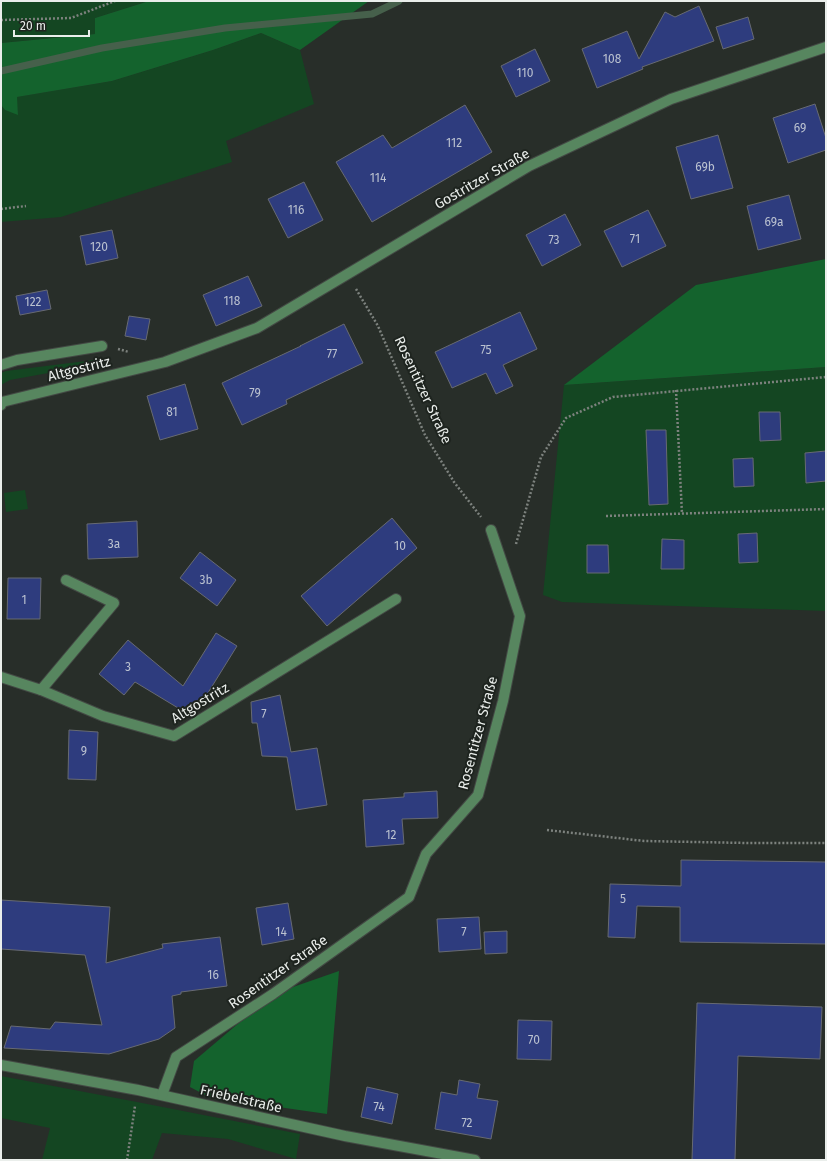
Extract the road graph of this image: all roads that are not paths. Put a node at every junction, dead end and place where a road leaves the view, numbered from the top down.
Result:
1 (826, 47) edge
2 (102, 346) dead end
3 (165, 362) joint
4 (1, 365) edge
5 (1, 405) edge
6 (491, 530) road end
7 (66, 580) dead end
8 (396, 599) dead end
9 (1, 677) edge
10 (41, 690) junction
11 (1, 1065) edge
12 (162, 1095) junction
13 (475, 1160) edge

1 - 3 street, Gostritzer Straße
2 - 4 street
3 - 5 street, Altgostritz
6 - 12 street, Rosentitzer Straße
7 - 10 street
8 - 10 street, Altgostritz
9 - 10 street, Altgostritz
11 - 12 street, Friebelstraße
12 - 13 street, Friebelstraße

